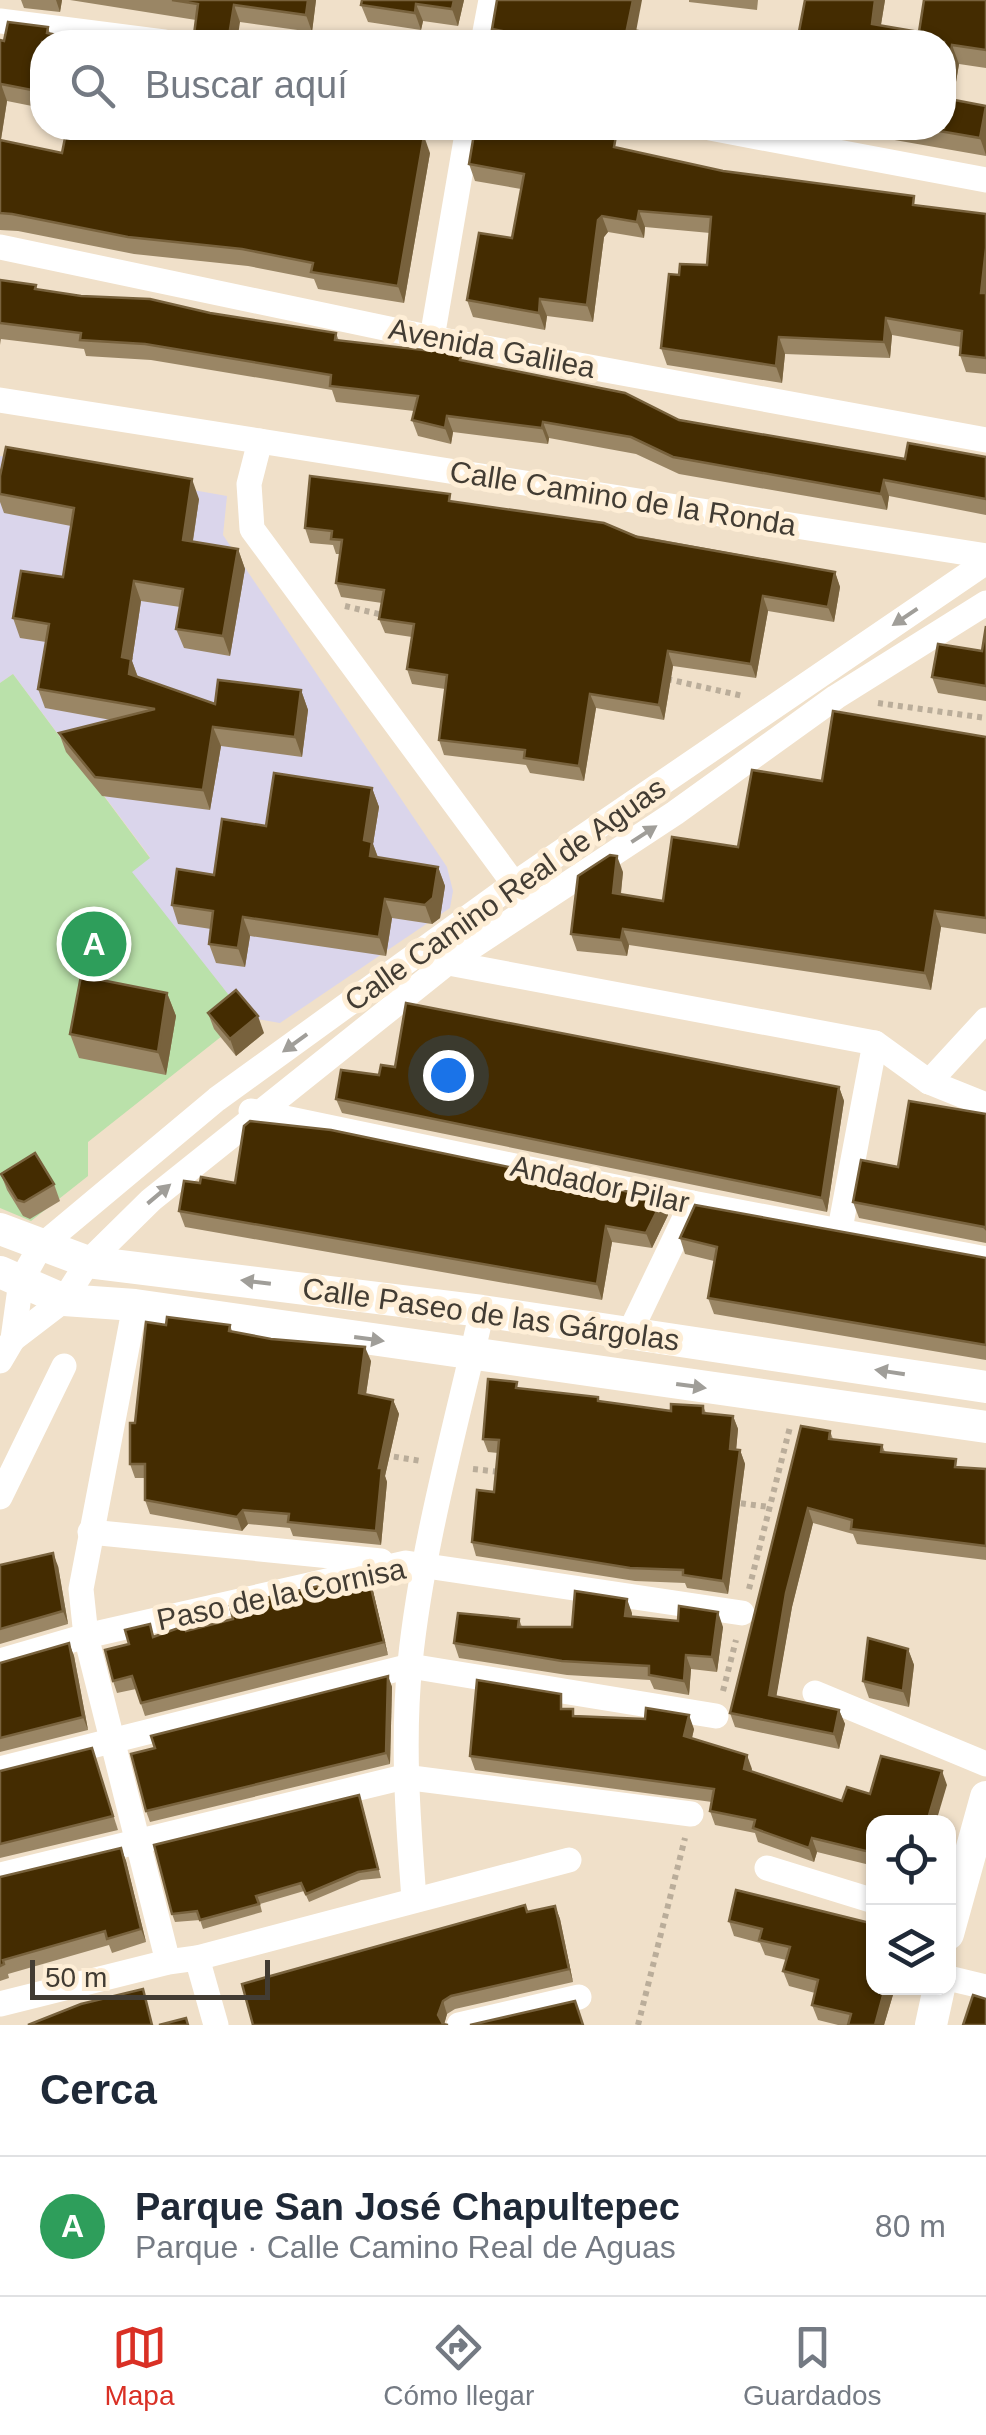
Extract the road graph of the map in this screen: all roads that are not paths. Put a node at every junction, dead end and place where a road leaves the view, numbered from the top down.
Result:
1 (491, 0) edge
2 (0, 21) edge
3 (70, 30) edge
4 (485, 30) edge
5 (466, 140) edge
6 (774, 140) edge
7 (986, 180) edge
8 (0, 248) edge
9 (432, 338) junction
10 (0, 400) edge
11 (986, 440) edge
12 (260, 441) junction
13 (986, 558) edge
14 (986, 603) edge
15 (514, 884) junction
16 (532, 908) junction
17 (420, 952) junction
18 (446, 964) junction
19 (986, 1020) edge
20 (875, 1043) junction
21 (929, 1082) junction
22 (217, 1099) junction
23 (986, 1104) edge
24 (260, 1114) junction
25 (692, 1204) junction
26 (0, 1229) edge
27 (840, 1229) junction
28 (40, 1247) junction
29 (986, 1259) edge
30 (88, 1262) junction
31 (10, 1276) edge
32 (64, 1300) junction
33 (135, 1306) junction
34 (482, 1311) junction
35 (630, 1332) junction
36 (6, 1350) edge
37 (472, 1354) junction
38 (64, 1366) dead end
39 (986, 1387) edge
40 (986, 1427) edge
41 (0, 1497) edge
42 (90, 1532) junction
43 (416, 1564) junction
44 (742, 1613) dead end
45 (86, 1636) junction
46 (0, 1661) edge
47 (410, 1666) junction
48 (815, 1693) dead end
49 (716, 1716) dead end
50 (113, 1738) junction
51 (986, 1764) edge
52 (0, 1770) edge
53 (404, 1776) junction
54 (986, 1798) edge
55 (692, 1814) dead end
56 (137, 1842) junction
57 (569, 1860) dead end
58 (768, 1868) dead end
59 (0, 1875) edge
60 (866, 1898) edge
61 (414, 1899) junction
62 (955, 1905) edge
63 (197, 1958) junction
64 (168, 1962) junction
65 (956, 1980) edge
66 (986, 1987) edge
67 (937, 1995) edge
68 (580, 1996) dead end
69 (0, 2004) edge
70 (216, 2025) edge
71 (460, 2025) edge
72 (931, 2025) edge

1 - 4 street
2 - 3 street
5 - 9 street
6 - 7 street
8 - 9 street, Avenida Galilea
9 - 11 street, Avenida Galilea
10 - 12 street, Calle Camino de la Ronda
12 - 13 street, Calle Camino de la Ronda
12 - 15 street
13 -> 15 street, Calle Camino Real de Aguas
16 -> 14 street, Calle Camino Real de Aguas
15 - 16 street
15 - 17 street, Calle Camino Real de Aguas
16 - 18 street, Calle Camino Real de Aguas
17 - 18 street
17 -> 22 street, Calle Camino Real de Aguas
18 - 20 street
18 - 24 street, Calle Camino Real de Aguas
19 - 21 street
20 - 21 street
20 - 27 street
21 - 23 street
22 - 24 street, Andador Pilar
22 - 28 street, Calle Camino Real de Aguas
24 - 25 street, Andador Pilar
30 -> 24 street, Calle Camino Real de Aguas
25 - 27 street, Andador Pilar
25 - 35 street
26 - 28 street, Calle Paseo de las Gárgolas
27 - 29 street, Andador Pilar
28 - 30 street, Calle Paseo de las Gárgolas
28 - 31 street
30 - 32 street, Calle Camino Real de Aguas
34 -> 30 street, Calle Paseo de las Gárgolas
31 - 32 street, Calle Paseo de las Gárgolas
31 - 36 street
32 - 33 street, Calle Paseo de las Gárgolas
32 - 36 street
33 -> 37 street, Calle Paseo de las Gárgolas
33 - 42 street
34 - 35 street, Calle Paseo de las Gárgolas
34 - 37 street
39 -> 35 street, Calle Paseo de las Gárgolas
37 -> 40 street, Calle Paseo de las Gárgolas
37 - 43 street
38 - 41 street
42 - 43 street
42 - 45 street
43 - 44 street, Paso de la Cornisa
43 - 45 street, Paso de la Cornisa
43 - 47 street
45 - 46 street, Paso de la Cornisa
45 - 50 street
47 - 49 street
47 - 50 street
47 - 53 street
48 - 51 street
50 - 52 street
50 - 56 street
53 - 55 street
53 - 56 street
53 - 61 street
54 - 62 street
56 - 59 street
56 - 64 street
57 - 61 street
58 - 60 street
61 - 63 street
63 - 64 street
63 - 70 street
64 - 69 street
65 - 66 street
67 - 72 street
68 - 71 street

